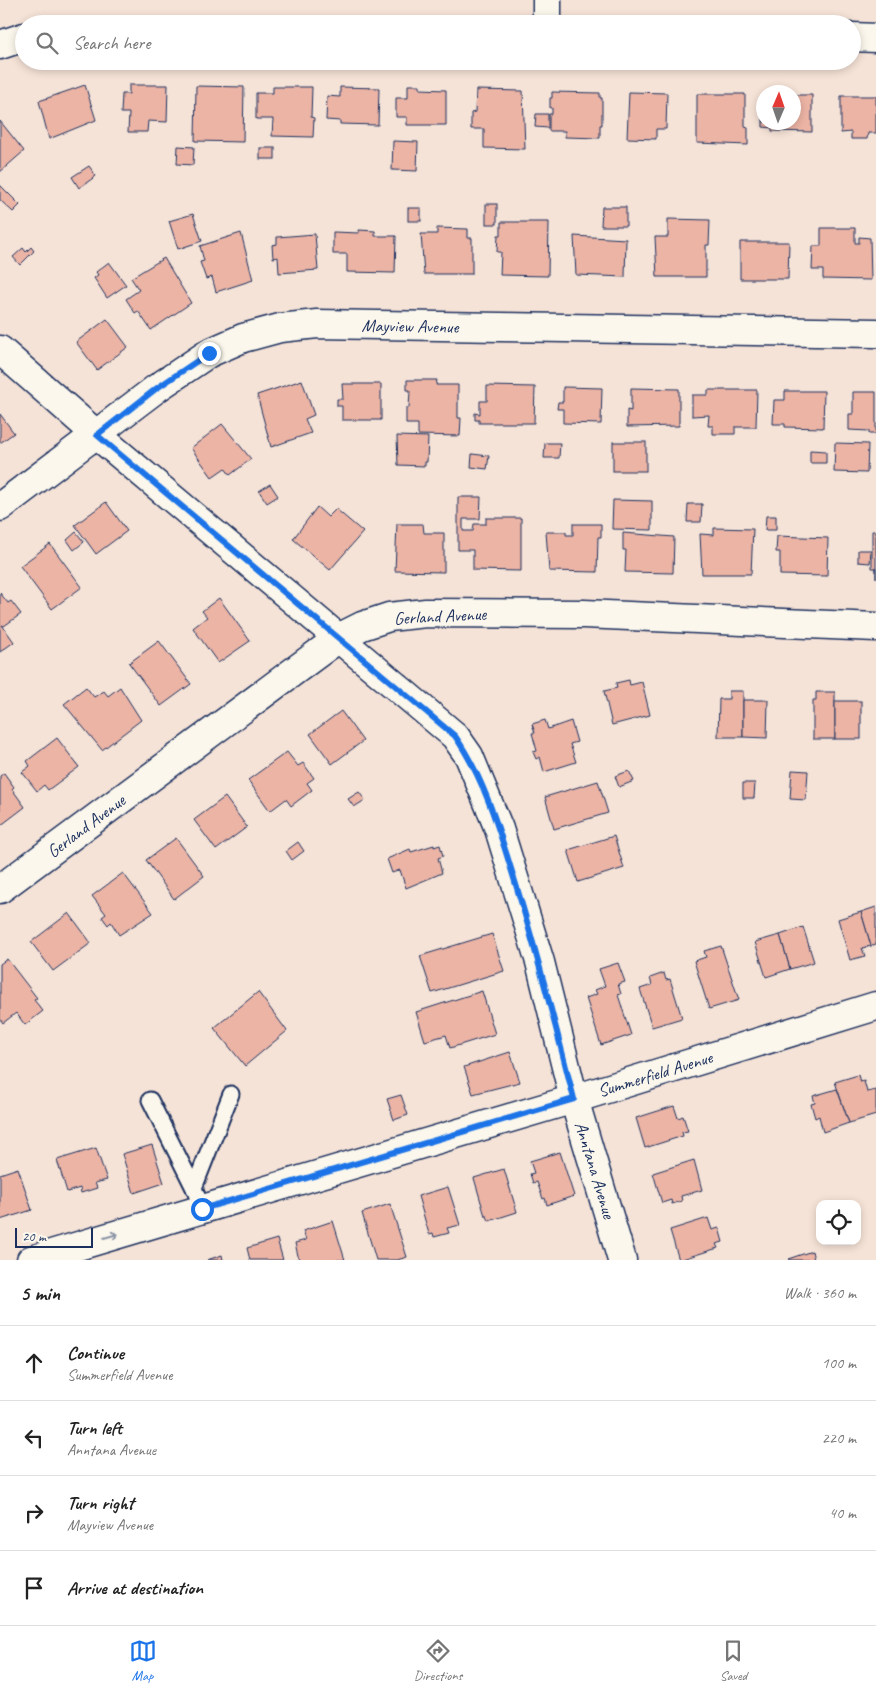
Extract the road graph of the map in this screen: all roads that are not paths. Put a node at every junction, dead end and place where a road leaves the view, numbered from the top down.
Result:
1 (548, 0) edge
2 (547, 15) edge
3 (861, 37) edge
4 (876, 38) edge
5 (15, 40) edge
6 (0, 45) edge
7 (876, 333) edge
8 (0, 350) edge
9 (97, 435) junction
10 (0, 507) edge
11 (876, 627) edge
12 (340, 637) junction
13 (0, 889) edge
14 (876, 1006) edge
15 (230, 1094) dead end
16 (574, 1099) junction
17 (150, 1100) dead end
18 (198, 1198) junction
19 (31, 1260) edge
20 (622, 1260) edge

1 - 2 street
3 - 4 street
5 - 6 street
7 - 9 street, Mayview Avenue
8 - 9 street, Anntana Avenue
9 - 10 street, Mayview Avenue
9 - 12 street, Anntana Avenue
11 - 12 street, Gerland Avenue
12 - 13 street, Gerland Avenue
12 - 16 street, Anntana Avenue
14 - 16 street, Summerfield Avenue
15 - 18 lane
16 - 18 street, Summerfield Avenue
16 - 20 street, Anntana Avenue
17 - 18 lane
19 -> 18 street, Summerfield Avenue

